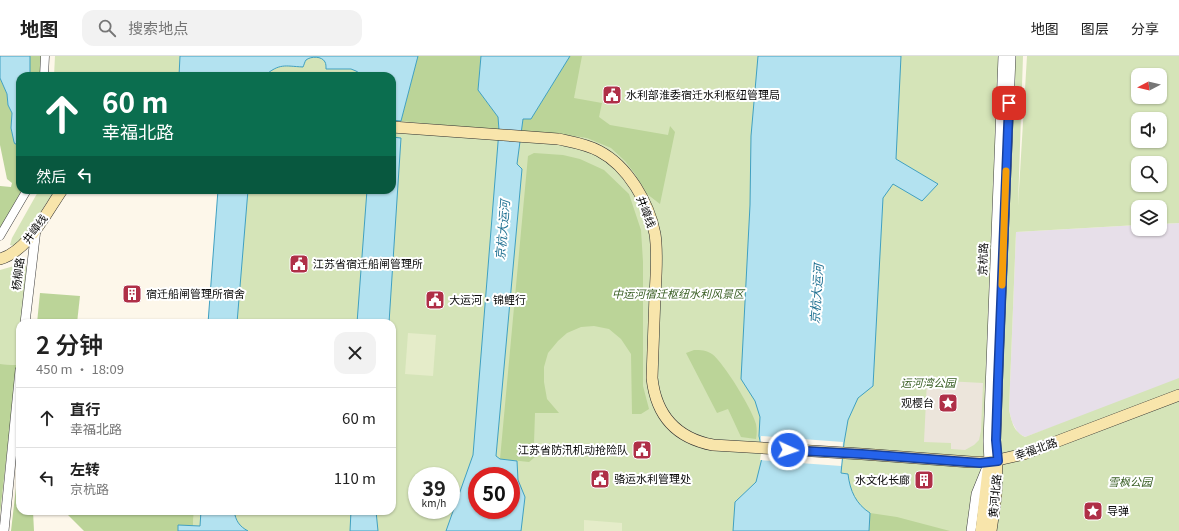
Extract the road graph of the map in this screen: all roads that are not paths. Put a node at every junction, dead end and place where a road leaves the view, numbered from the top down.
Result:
1 (45, 56) edge
2 (1003, 56) edge
3 (1011, 56) edge
4 (44, 72) edge
5 (396, 127) edge
6 (25, 194) edge
7 (59, 194) edge
8 (36, 229) junction
9 (0, 236) edge
10 (0, 259) edge
11 (25, 319) edge
12 (1179, 394) edge
13 (16, 410) edge
14 (862, 454) joint
15 (993, 462) junction
16 (4, 531) edge
17 (971, 531) edge
18 (981, 531) edge
19 (991, 531) edge

1 - 4 street
2 - 15 street, 京杭路
3 - 15 street, 京杭路
5 - 14 main road, 井嶂线
6 - 9 street
7 - 8 main road, 井嶂线
8 - 10 main road, 井嶂线
8 - 11 street, 杨柳路
12 - 15 main road, 幸福北路
13 - 16 street
14 - 15 main road, 幸福北路
15 - 17 street
15 - 18 main road, 黄河北路
15 - 19 main road, 黄河北路

